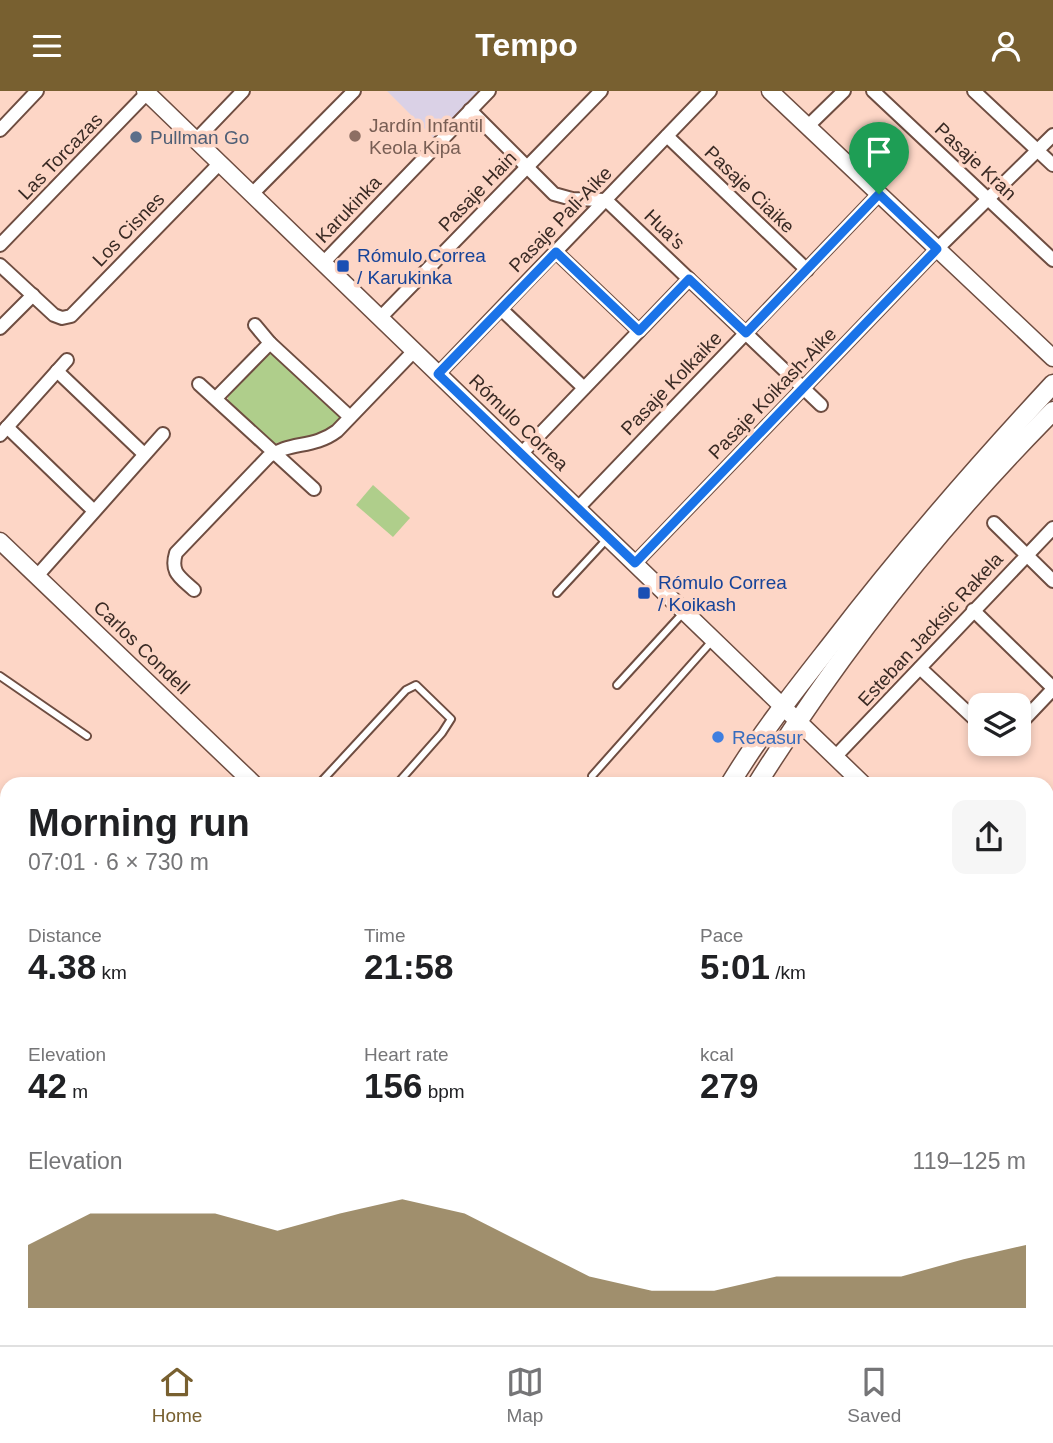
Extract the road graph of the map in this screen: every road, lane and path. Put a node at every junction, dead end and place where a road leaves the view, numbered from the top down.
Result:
1 (37, 91) edge
2 (243, 91) edge
3 (354, 91) edge
4 (489, 91) edge
5 (601, 91) edge
6 (710, 91) edge
7 (770, 91) edge
8 (844, 91) edge
9 (873, 91) edge
10 (974, 91) edge
11 (146, 92) edge
12 (470, 110) junction
13 (807, 127) junction
14 (0, 130) edge
15 (1053, 135) edge
16 (667, 136) junction
17 (195, 140) junction
18 (1037, 151) junction
19 (220, 163) junction
20 (1053, 165) edge
21 (528, 167) junction
22 (252, 194) junction
23 (879, 194) junction
24 (606, 199) junction
25 (988, 199) junction
26 (0, 245) edge
27 (937, 249) junction
28 (556, 252) junction
29 (1053, 260) edge
30 (323, 263) junction
31 (0, 265) edge
32 (807, 270) junction
33 (689, 279) junction
34 (33, 295) junction
35 (501, 309) junction
36 (380, 318) junction
37 (255, 325) dead end
38 (0, 328) edge
39 (639, 331) junction
40 (746, 333) junction
41 (270, 343) junction
42 (414, 351) junction
43 (1053, 358) edge
44 (67, 360) dead end
45 (57, 371) junction
46 (438, 374) junction
47 (1053, 383) edge
48 (199, 384) dead end
49 (584, 388) junction
50 (803, 388) junction
51 (216, 398) junction
52 (821, 405) dead end
53 (1053, 411) edge
54 (351, 417) junction
55 (3, 431) edge
56 (163, 434) dead end
57 (274, 452) junction
58 (144, 454) junction
59 (521, 454) junction
60 (314, 489) dead end
61 (578, 508) junction
62 (94, 511) junction
63 (994, 523) dead end
64 (1053, 528) edge
65 (608, 538) junction
66 (0, 541) edge
67 (1027, 555) junction
68 (635, 563) junction
69 (37, 576) junction
70 (1053, 581) edge
71 (194, 590) dead end
72 (557, 593) dead end
73 (973, 610) junction
74 (685, 611) junction
75 (713, 639) junction
76 (920, 668) junction
77 (0, 676) edge
78 (617, 685) dead end
79 (1053, 689) edge
80 (783, 707) junction
81 (1031, 712) edge
82 (968, 714) edge
83 (797, 720) junction
84 (87, 736) dead end
85 (835, 757) junction
86 (592, 776) dead end
87 (247, 777) edge
88 (325, 777) edge
89 (403, 777) edge
90 (735, 777) edge
91 (761, 777) edge
92 (856, 777) edge

1 - 14 street
2 - 17 street
3 - 22 street
4 - 12 street, Karukinka
5 - 21 street, Pasaje Hain
6 - 16 street, Pasaje Pali-Aike
7 - 13 street
8 - 13 street
9 - 25 street, Pasaje Kran
10 - 18 street
11 - 17 street, Rómulo Correa
11 - 26 street, Las Torcazas
12 - 21 street
12 - 30 street, Karukinka
13 - 23 street
15 - 18 street, Pasaje Koikash-Aike
16 - 24 street, Pasaje Pali-Aike
16 - 32 street, Pasaje Ciaike
17 - 19 street, Rómulo Correa
18 - 20 street
18 - 25 street, Pasaje Koikash-Aike
19 - 22 street, Rómulo Correa
19 - 34 street, Los Cisnes
21 - 24 street
21 - 36 street, Pasaje Hain
22 - 30 street, Rómulo Correa
23 - 27 street
23 - 32 street, Pasaje Kolkaike
24 - 28 street, Pasaje Pali-Aike
24 - 33 street, Hua's
25 - 27 street, Pasaje Koikash-Aike
25 - 29 street, Pasaje Kran
27 - 43 street
27 - 50 street, Pasaje Koikash-Aike
28 - 35 street, Pasaje Pali-Aike
28 - 39 street
30 - 36 street, Rómulo Correa
31 - 34 street
32 - 40 street, Pasaje Kolkaike
33 - 39 street
33 - 40 street, Hua's
34 - 38 street
35 - 46 street, Pasaje Pali-Aike
35 - 49 street
36 - 42 street, Rómulo Correa
37 - 41 street
39 - 49 street
40 - 50 street, Hua's
40 - 61 street, Pasaje Kolkaike
41 - 51 street
41 - 54 street
42 - 46 street, Rómulo Correa
42 - 54 street
44 - 45 street
45 - 55 street
45 - 58 street
46 - 59 street, Rómulo Correa
47 - 80 main road
48 - 51 street
49 - 59 street
50 - 52 street, Hua's
50 - 68 street, Pasaje Koikash-Aike
51 - 57 street
53 - 83 main road
54 - 57 street
55 - 62 street
56 - 58 street
57 - 60 street
57 - 71 street
58 - 62 street
59 - 61 street, Rómulo Correa
61 - 65 street, Rómulo Correa
62 - 69 street
63 - 67 street
64 - 67 street, Esteban Jacksic Rakela
65 - 68 street, Rómulo Correa
65 - 72 lane
66 - 69 street, Carlos Condell
67 - 70 street
67 - 73 street, Esteban Jacksic Rakela
68 - 74 street, Rómulo Correa
69 - 87 street, Carlos Condell
73 - 76 street, Esteban Jacksic Rakela
73 - 79 street
74 - 75 street, Rómulo Correa
74 - 78 lane
75 - 80 street, Rómulo Correa
75 - 86 lane
76 - 82 street
76 - 85 street, Esteban Jacksic Rakela
77 - 84 lane
79 - 81 street
80 - 83 street, Rómulo Correa
80 - 90 main road
83 - 85 street, Rómulo Correa
83 - 91 main road
85 - 92 street, Rómulo Correa
88 - 89 lane

